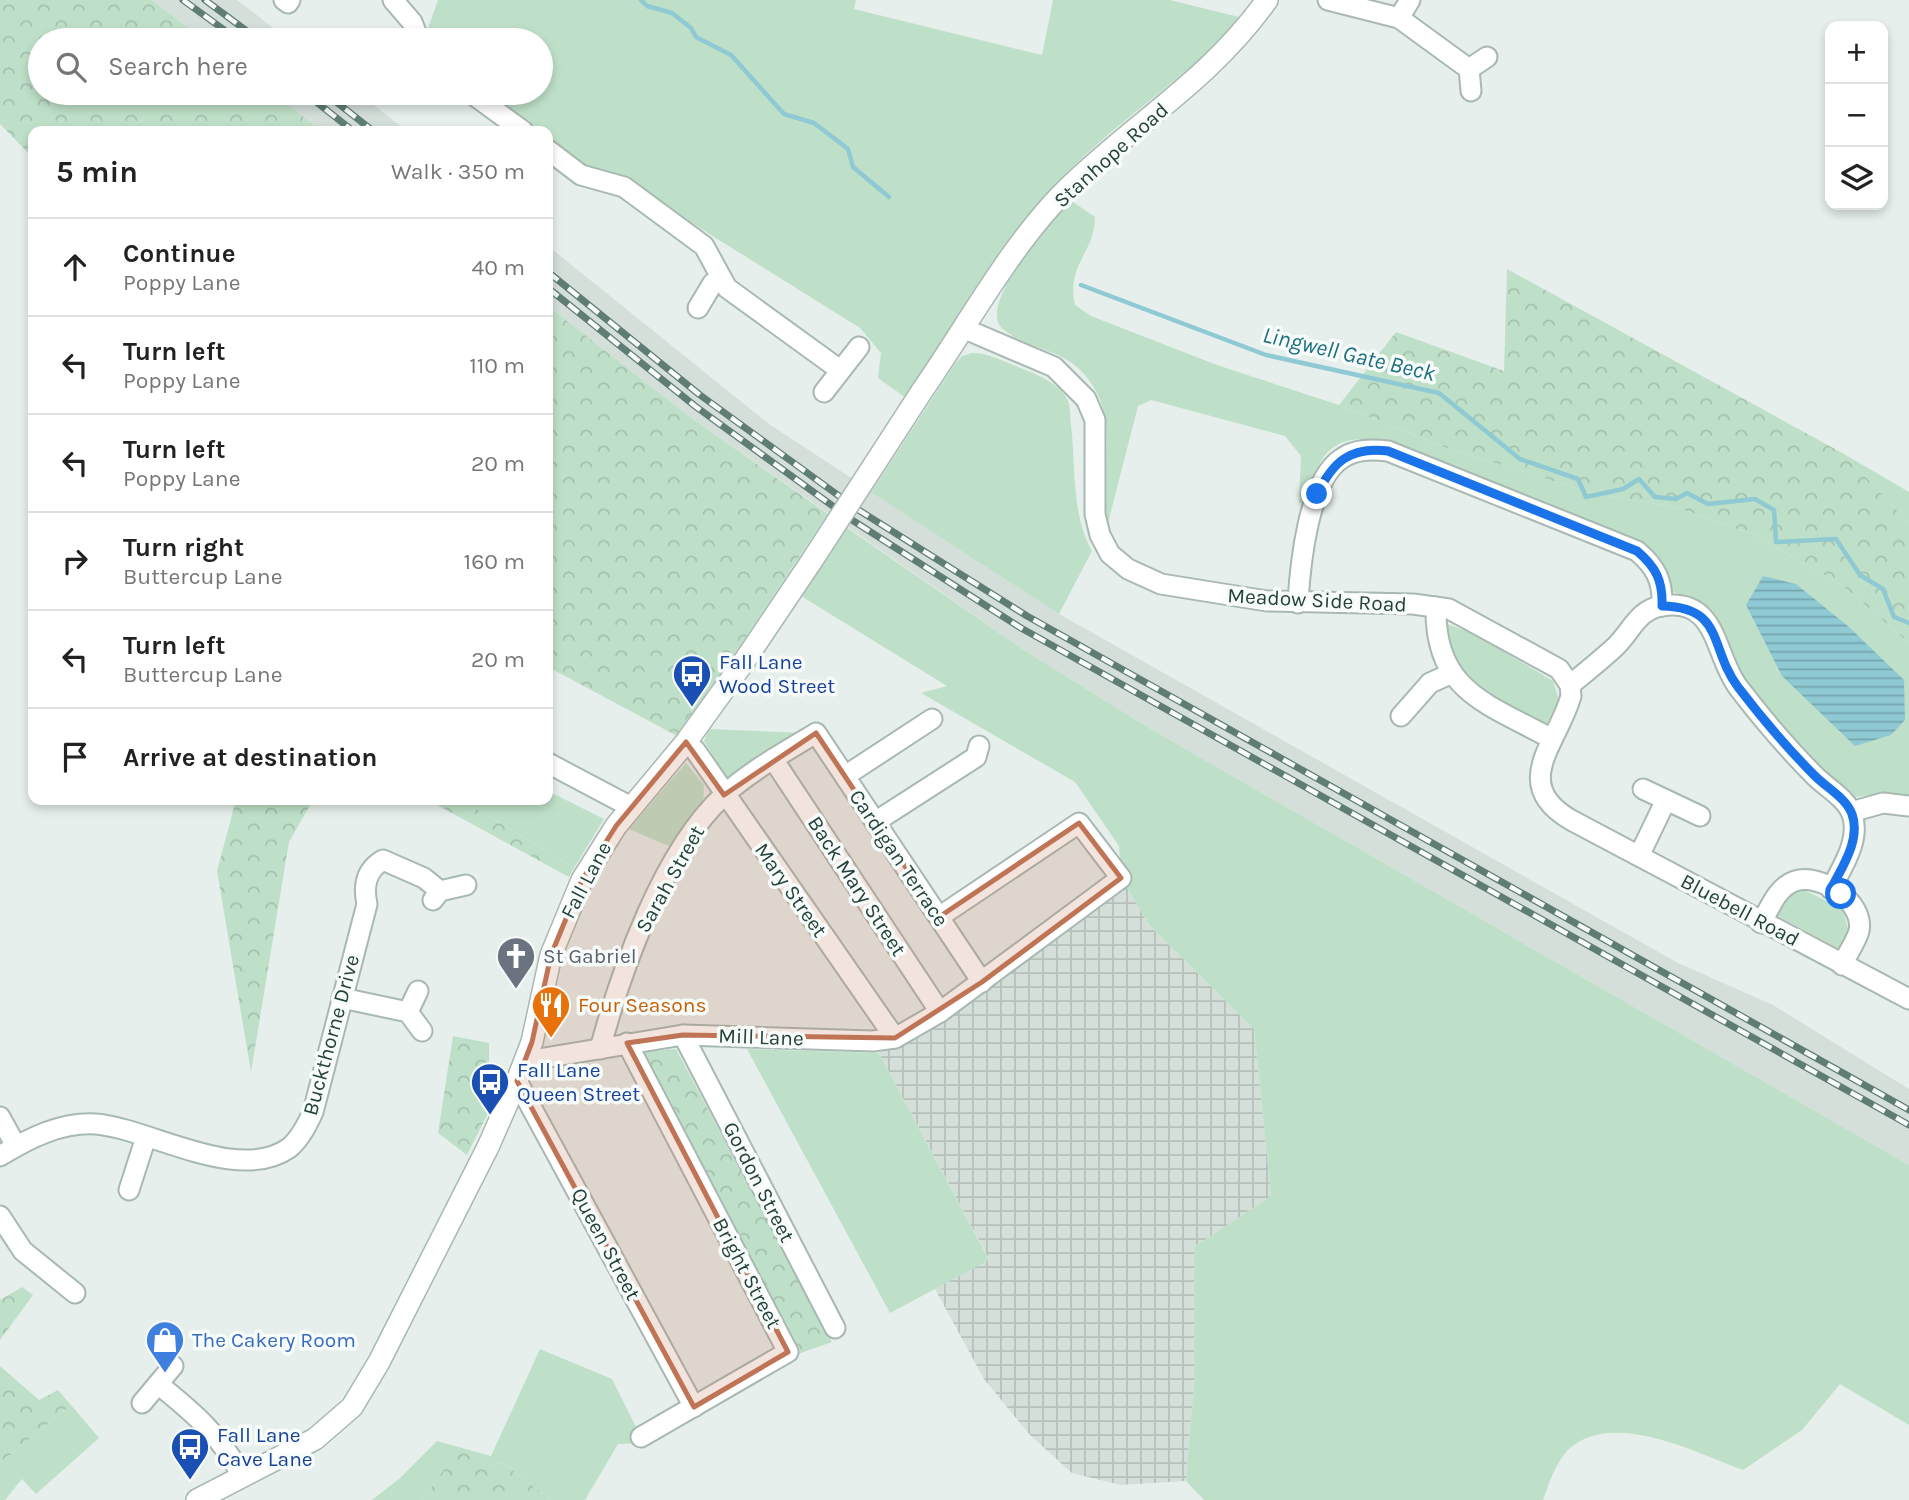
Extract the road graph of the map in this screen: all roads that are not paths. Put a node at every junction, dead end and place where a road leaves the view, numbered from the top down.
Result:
1 (284, 0) edge
2 (290, 0) edge
3 (393, 0) edge
4 (1267, 0) edge
5 (1328, 0) edge
6 (1410, 0) edge
7 (1399, 18) junction
8 (414, 28) edge
9 (1487, 57) dead end
10 (1469, 69) junction
11 (1471, 91) dead end
12 (487, 105) edge
13 (516, 126) edge
14 (553, 154) edge
15 (720, 280) junction
16 (698, 308) dead end
17 (965, 329) junction
18 (859, 347) dead end
19 (840, 370) junction
20 (922, 391) joint
21 (824, 392) dead end
22 (1298, 603) junction
23 (1662, 606) junction
24 (1436, 607) junction
25 (1450, 674) junction
26 (1570, 685) junction
27 (1401, 716) dead end
28 (932, 719) dead end
29 (816, 733) joint
30 (686, 742) junction
31 (979, 746) dead end
32 (1548, 746) junction
33 (773, 759) junction
34 (553, 766) edge
35 (845, 776) junction
36 (1643, 789) dead end
37 (724, 795) junction
38 (1666, 800) junction
39 (1909, 806) edge
40 (631, 807) junction
41 (1851, 812) junction
42 (1700, 816) dead end
43 (875, 822) junction
44 (1639, 856) junction
45 (466, 885) dead end
46 (1831, 889) junction
47 (939, 917) junction
48 (1761, 923) junction
49 (1842, 965) junction
50 (982, 982) junction
51 (418, 991) dead end
52 (342, 998) junction
53 (1909, 999) edge
54 (408, 1012) junction
55 (940, 1012) junction
56 (422, 1031) dead end
57 (683, 1035) junction
58 (895, 1038) junction
59 (627, 1043) junction
60 (600, 1049) junction
61 (521, 1071) junction
62 (0, 1117) edge
63 (146, 1137) junction
64 (8, 1151) edge
65 (130, 1190) dead end
66 (0, 1216) edge
67 (75, 1293) dead end
68 (835, 1328) dead end
69 (173, 1366) dead end
70 (158, 1384) junction
71 (142, 1403) dead end
72 (694, 1406) junction
73 (641, 1437) dead end
74 (242, 1476) junction
75 (197, 1500) edge

1 - 2 street
3 - 8 street
4 - 17 street, Stanhope Road
5 - 7 street
6 - 7 street
7 - 10 street
9 - 10 street
10 - 11 street
12 - 13 street
14 - 15 street
15 - 16 street
15 - 19 street
17 - 20 street, Stanhope Road
17 - 22 street, Meadow Side Road
18 - 19 street
19 - 21 street
20 - 30 street, Fall Lane, bridge
22 - 23 street
22 - 24 street, Meadow Side Road
23 - 26 street
23 - 41 street
24 - 25 street
24 - 26 street, Meadow Side Road
25 - 27 street
25 - 32 street
26 - 32 street
28 - 35 street
29 - 33 street, Sarah Street
29 - 35 street, Cardigan Terrace
30 - 37 street, Mary Street
30 - 40 street, Fall Lane
31 - 43 street
32 - 44 street, Bluebell Road
33 - 37 street, Sarah Street
33 - 55 street, Back Mary Street
34 - 40 street
35 - 43 street, Cardigan Terrace
36 - 38 street
37 - 58 street, Mary Street
37 - 60 street, Sarah Street
38 - 42 street
38 - 44 street
39 - 41 street
40 - 61 street, Fall Lane
41 - 46 street
43 - 47 street, Cardigan Terrace
44 - 48 street, Bluebell Road
45 - 52 street, Buckthorne Drive
46 - 48 street
46 - 49 street
47 - 50 street, Cardigan Terrace
47 - 50 street, Mill Lane
48 - 49 street, Bluebell Road
49 - 53 street, Bluebell Road
50 - 55 street, Mill Lane
51 - 54 street
52 - 54 street
52 - 63 street, Buckthorne Drive
54 - 56 street
55 - 58 street, Mill Lane
57 - 58 street, Mill Lane
57 - 59 street, Mill Lane
57 - 68 street, Gordon Street
59 - 60 street, Mill Lane
59 - 72 street, Bright Street
60 - 61 street, Mill Lane
61 - 72 street, Queen Street
61 - 74 street, Fall Lane
62 - 64 street, Buckthorne Drive
63 - 64 street, Buckthorne Drive
63 - 65 street
66 - 67 street
69 - 70 street
70 - 71 street
70 - 74 street
72 - 73 street, Bright Street
74 - 75 street, Fall Lane

